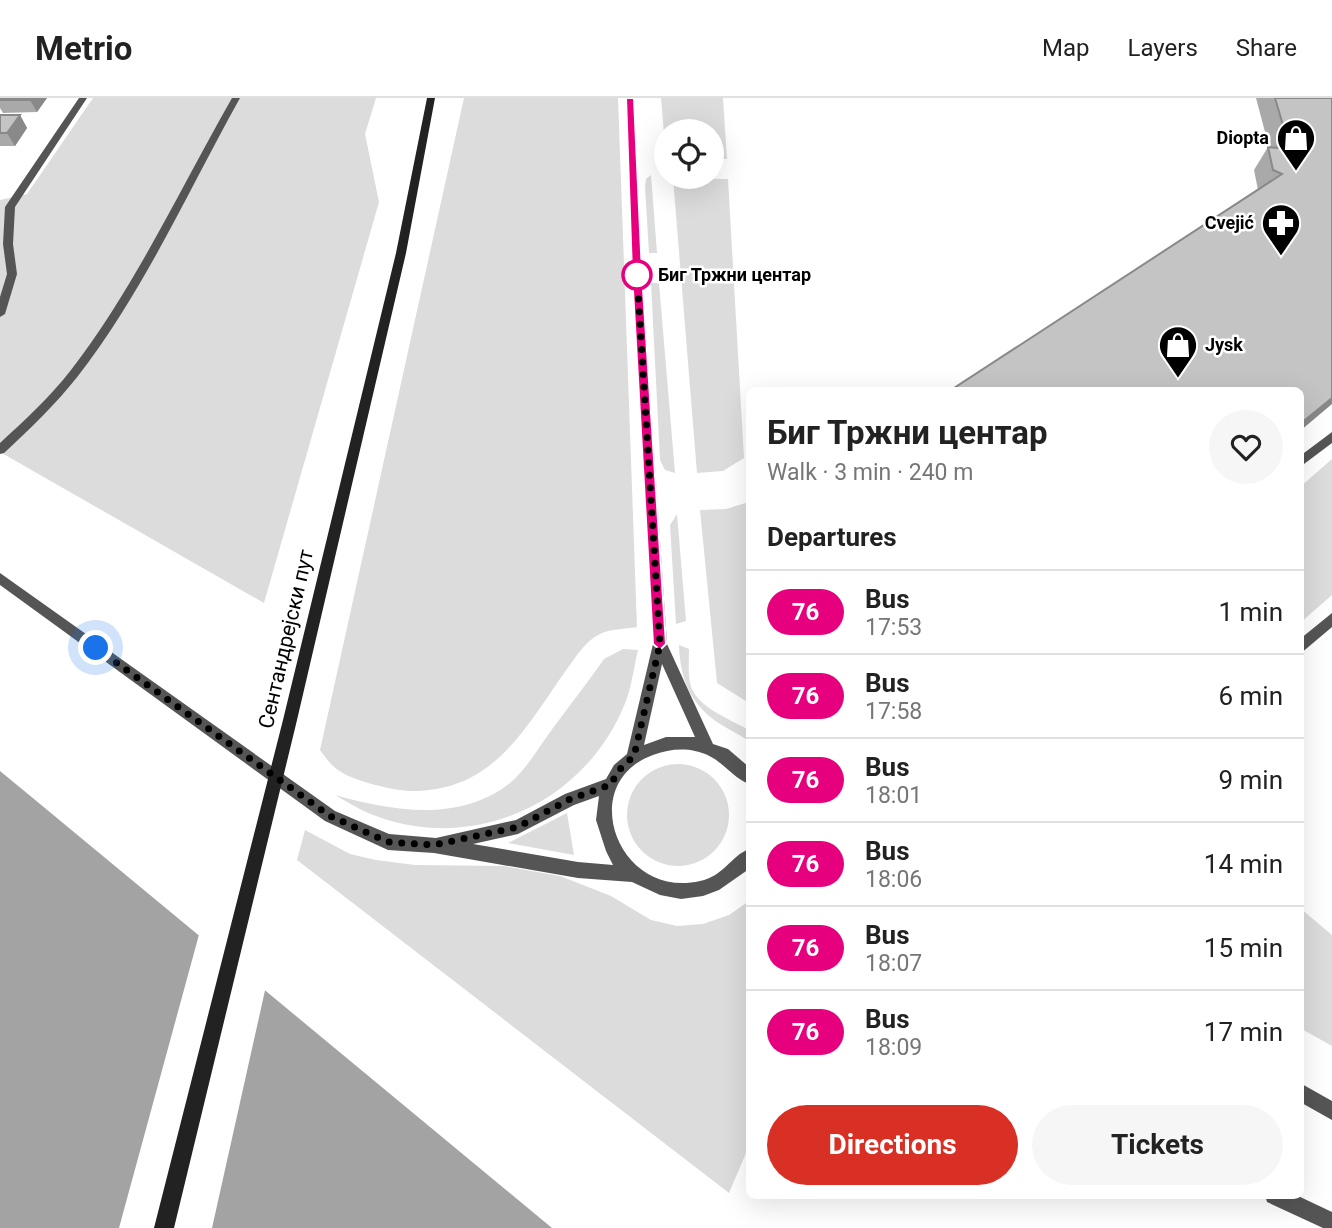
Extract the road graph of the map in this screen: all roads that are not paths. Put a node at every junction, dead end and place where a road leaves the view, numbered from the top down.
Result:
1 (83, 98) edge
2 (236, 98) edge
3 (431, 98) edge
4 (630, 98) edge
5 (0, 314) edge
6 (1332, 436) edge
7 (0, 450) edge
8 (1304, 460) edge
9 (0, 578) edge
10 (1332, 619) edge
11 (660, 644) junction
12 (1304, 644) edge
13 (706, 745) junction
14 (634, 756) junction
15 (746, 774) edge
16 (610, 785) junction
17 (434, 845) junction
18 (746, 865) edge
19 (633, 874) junction
20 (1304, 1095) edge
21 (1332, 1111) edge
22 (1283, 1199) edge
23 (1332, 1222) edge
24 (163, 1228) edge

1 - 5 street
2 - 7 street
3 - 24 main road, Сентандрејски пут
4 - 11 street
6 - 8 street
9 - 17 street
10 - 12 street
11 - 13 street
11 - 14 street
13 - 14 street
13 - 15 street
14 - 16 street
16 - 17 street
16 - 19 street
17 - 19 street
18 - 19 street
20 - 21 street
22 - 23 street

